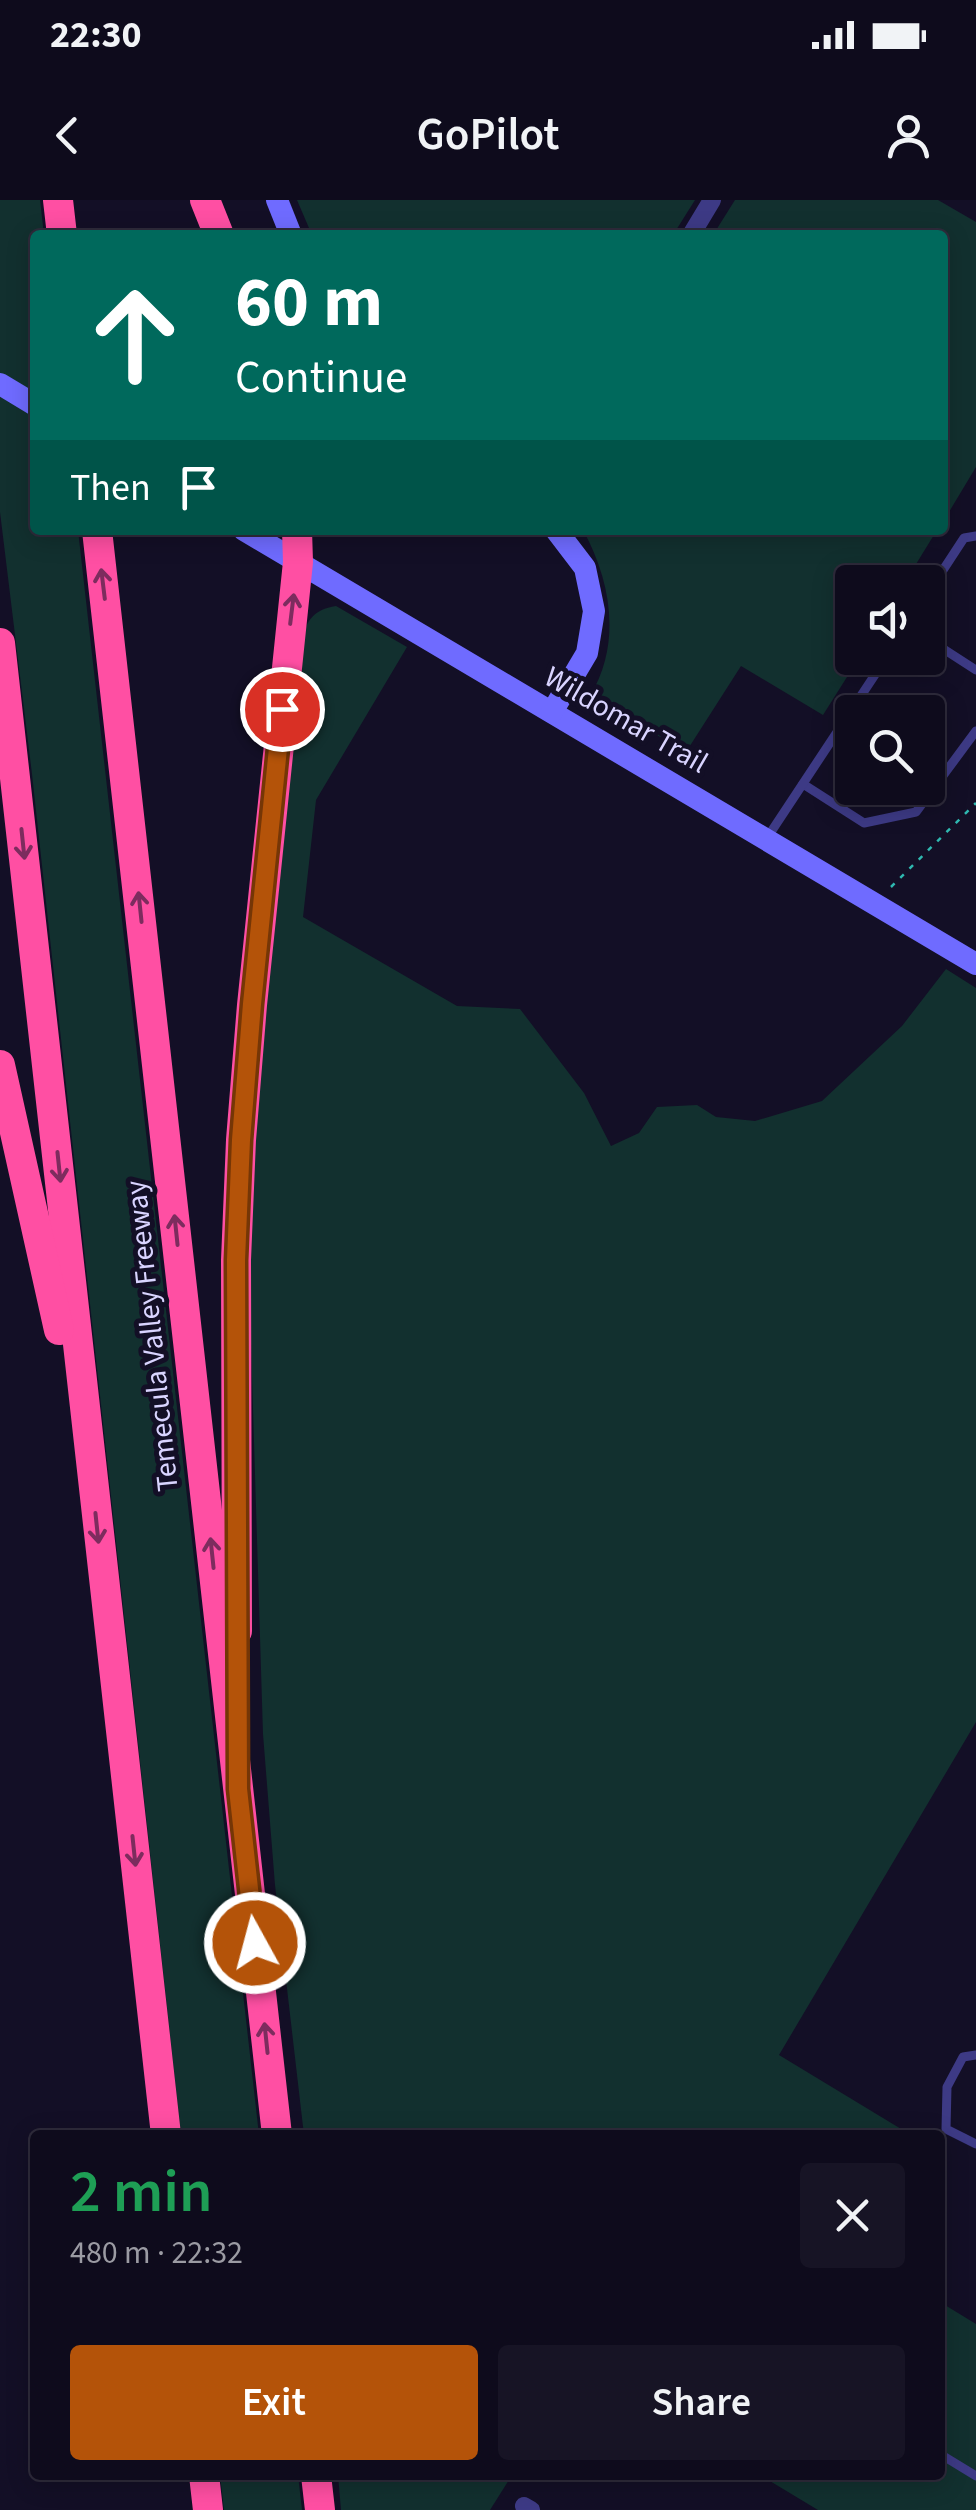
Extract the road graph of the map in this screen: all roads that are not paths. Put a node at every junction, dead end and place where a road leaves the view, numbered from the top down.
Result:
1 (58, 200) edge
2 (205, 200) edge
3 (277, 200) edge
4 (712, 200) edge
5 (61, 230) edge
6 (217, 230) edge
7 (289, 230) edge
8 (693, 230) edge
9 (0, 384) edge
10 (30, 402) edge
11 (98, 535) edge
12 (252, 535) edge
13 (297, 535) edge
14 (560, 535) edge
15 (976, 536) edge
16 (298, 562) junction
17 (945, 568) edge
18 (0, 643) edge
19 (945, 650) edge
20 (976, 670) edge
21 (875, 675) edge
22 (552, 712) junction
23 (976, 731) edge
24 (803, 784) junction
25 (767, 838) junction
26 (976, 964) edge
27 (0, 1065) edge
28 (91, 1470) junction
29 (238, 1789) junction
30 (976, 2055) edge
31 (165, 2130) edge
32 (276, 2130) edge
33 (976, 2144) edge
34 (945, 2457) edge
35 (976, 2476) edge
36 (205, 2480) edge
37 (317, 2480) edge
38 (208, 2510) edge
39 (320, 2510) edge

1 - 5 highway
2 - 6 highway
3 - 7 main road
4 - 8 street
9 - 10 main road
29 -> 11 highway, Temecula Valley Freeway
12 - 16 main road, Wildomar Trail
13 - 16 highway
14 - 22 main road
15 - 17 lane
16 - 22 main road, Wildomar Trail
29 -> 16 highway
18 -> 28 highway
19 - 20 lane
21 - 24 lane
22 - 25 main road, Wildomar Trail
23 - 24 lane
24 - 25 lane
25 - 26 main road, Wildomar Trail
27 - 28 highway
28 -> 31 highway
32 -> 29 highway, Temecula Valley Freeway
30 - 33 lane
34 - 35 lane
36 - 38 highway
37 - 39 highway

